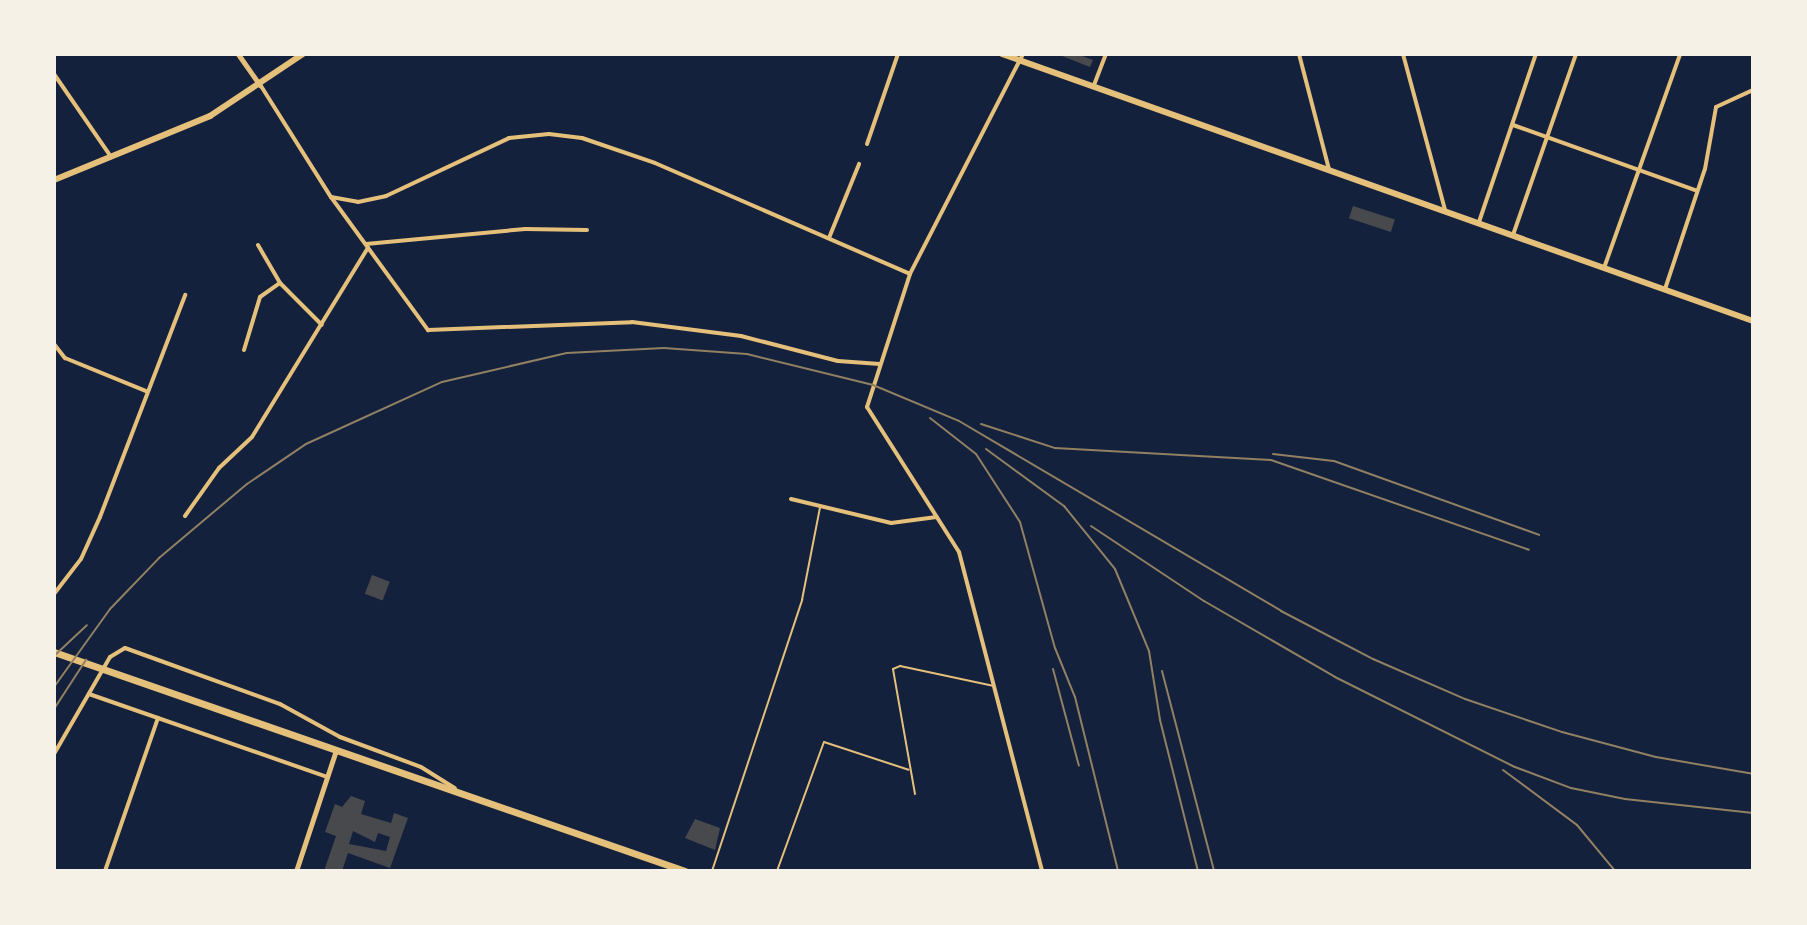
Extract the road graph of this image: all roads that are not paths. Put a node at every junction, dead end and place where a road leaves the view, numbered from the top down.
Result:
1 (238, 54) edge
2 (303, 54) edge
3 (898, 54) edge
4 (1002, 54) edge
5 (1106, 54) edge
6 (1299, 54) edge
7 (1403, 54) edge
8 (1536, 54) edge
9 (1576, 54) edge
10 (1680, 54) edge
11 (1021, 57) edge
12 (54, 74) edge
13 (1094, 85) junction
14 (261, 86) junction
15 (1753, 90) edge
16 (1513, 125) junction
17 (1547, 137) junction
18 (867, 144) dead end
19 (111, 157) junction
20 (859, 164) dead end
21 (1329, 169) junction
22 (1639, 170) junction
23 (54, 180) edge
24 (1697, 191) junction
25 (331, 197) junction
26 (1445, 210) junction
27 (1479, 222) junction
28 (587, 230) dead end
29 (1513, 235) junction
30 (829, 238) junction
31 (258, 245) dead end
32 (367, 246) junction
33 (1604, 268) junction
34 (910, 274) junction
35 (280, 283) junction
36 (1665, 289) junction
37 (185, 295) dead end
38 (1753, 321) edge
39 (322, 325) junction
40 (54, 344) edge
41 (244, 350) dead end
42 (880, 364) junction
43 (146, 391) junction
44 (791, 499) dead end
45 (821, 506) junction
46 (185, 516) dead end
47 (938, 517) junction
48 (54, 594) edge
49 (54, 652) edge
50 (995, 686) junction
51 (89, 694) junction
52 (158, 718) junction
53 (340, 737) junction
54 (336, 750) junction
55 (54, 754) edge
56 (911, 771) junction
57 (327, 777) junction
58 (915, 794) dead end
59 (467, 796) junction
60 (105, 871) edge
61 (296, 871) edge
62 (685, 871) edge
63 (712, 871) edge
64 (777, 871) edge
65 (1042, 871) edge

1 - 14 street
2 - 14 main road
3 - 18 street
4 - 11 main road
5 - 13 street
6 - 21 street
7 - 26 street
8 - 16 street
9 - 17 street
10 - 22 street
11 - 13 main road
11 - 34 street
12 - 19 street
13 - 21 main road
14 - 19 main road
14 - 25 street
15 - 24 street
16 - 17 street
16 - 27 street
17 - 22 street
17 - 29 street
19 - 23 main road
20 - 30 street
21 - 26 main road
22 - 24 street
22 - 33 street
24 - 36 street
25 - 30 street
25 - 32 street
26 - 27 main road
27 - 29 main road
28 - 32 street
29 - 33 main road
30 - 34 street
31 - 35 street
32 - 39 street
32 - 42 street
33 - 36 main road
34 - 42 street
35 - 39 street
35 - 41 street
36 - 38 main road
37 - 43 street
39 - 46 street
40 - 43 street
42 - 47 street
43 - 48 street
44 - 45 street
45 - 47 street
45 - 63 lane
47 - 50 street
49 - 54 main road
50 - 56 lane
50 - 65 street
51 - 52 street
51 - 53 street
51 - 55 street
52 - 57 street
52 - 60 street
53 - 54 street
53 - 59 street
54 - 57 street
54 - 59 main road
56 - 58 lane
56 - 64 lane
57 - 61 street
59 - 62 main road

